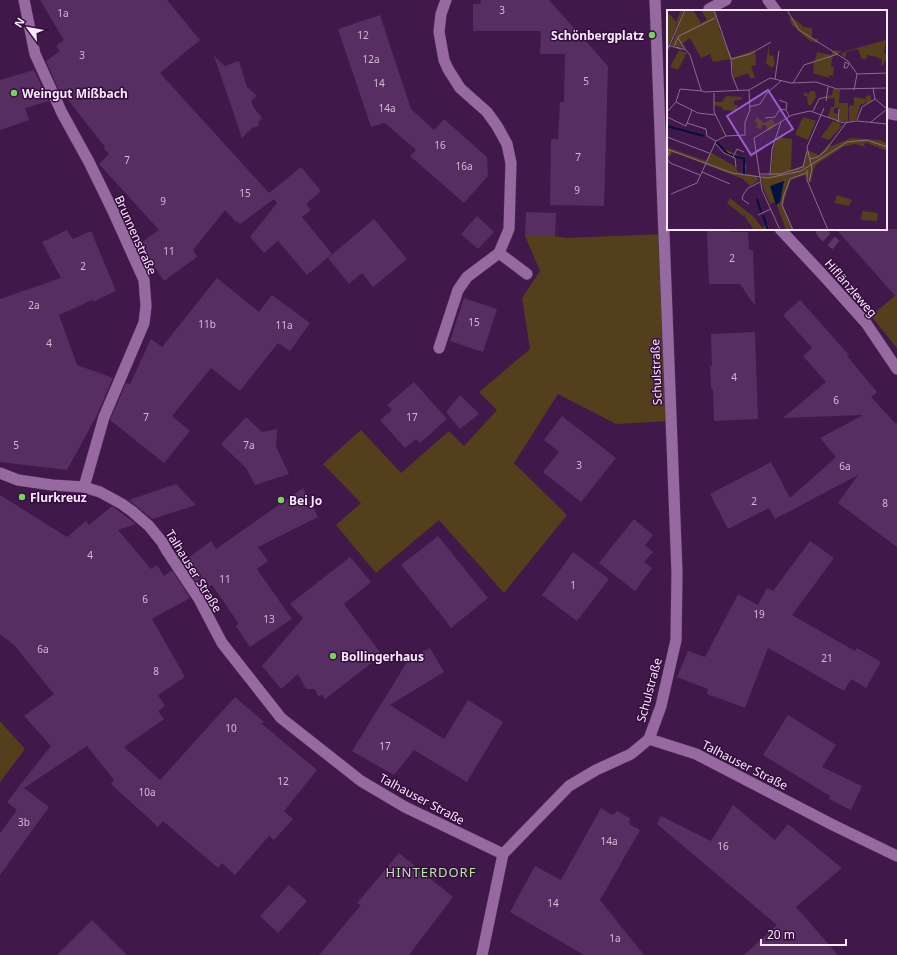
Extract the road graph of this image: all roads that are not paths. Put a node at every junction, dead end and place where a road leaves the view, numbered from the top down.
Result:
1 (24, 0) edge
2 (446, 0) edge
3 (655, 0) edge
4 (726, 0) edge
5 (768, 0) edge
6 (708, 9) dead end
7 (775, 10) edge
8 (887, 113) edge
9 (897, 115) edge
10 (664, 123) edge
11 (667, 227) edge
12 (667, 230) edge
13 (781, 230) edge
14 (499, 253) junction
15 (527, 274) dead end
16 (439, 348) dead end
17 (897, 368) edge
18 (0, 473) edge
19 (84, 487) junction
20 (648, 739) junction
21 (503, 854) junction
22 (897, 856) edge
23 (482, 955) edge

1 - 19 street, Brunnenstraße
2 - 14 street
3 - 10 street, Schulstraße
4 - 6 street
5 - 7 street
8 - 9 street
10 - 11 street, Schulstraße
12 - 20 street, Schulstraße
13 - 17 street, Hiflänzleweg
14 - 15 street
14 - 16 street
18 - 19 street, Talhauser Straße
19 - 21 street, Talhauser Straße
20 - 21 street
20 - 22 street, Talhauser Straße
21 - 23 street

